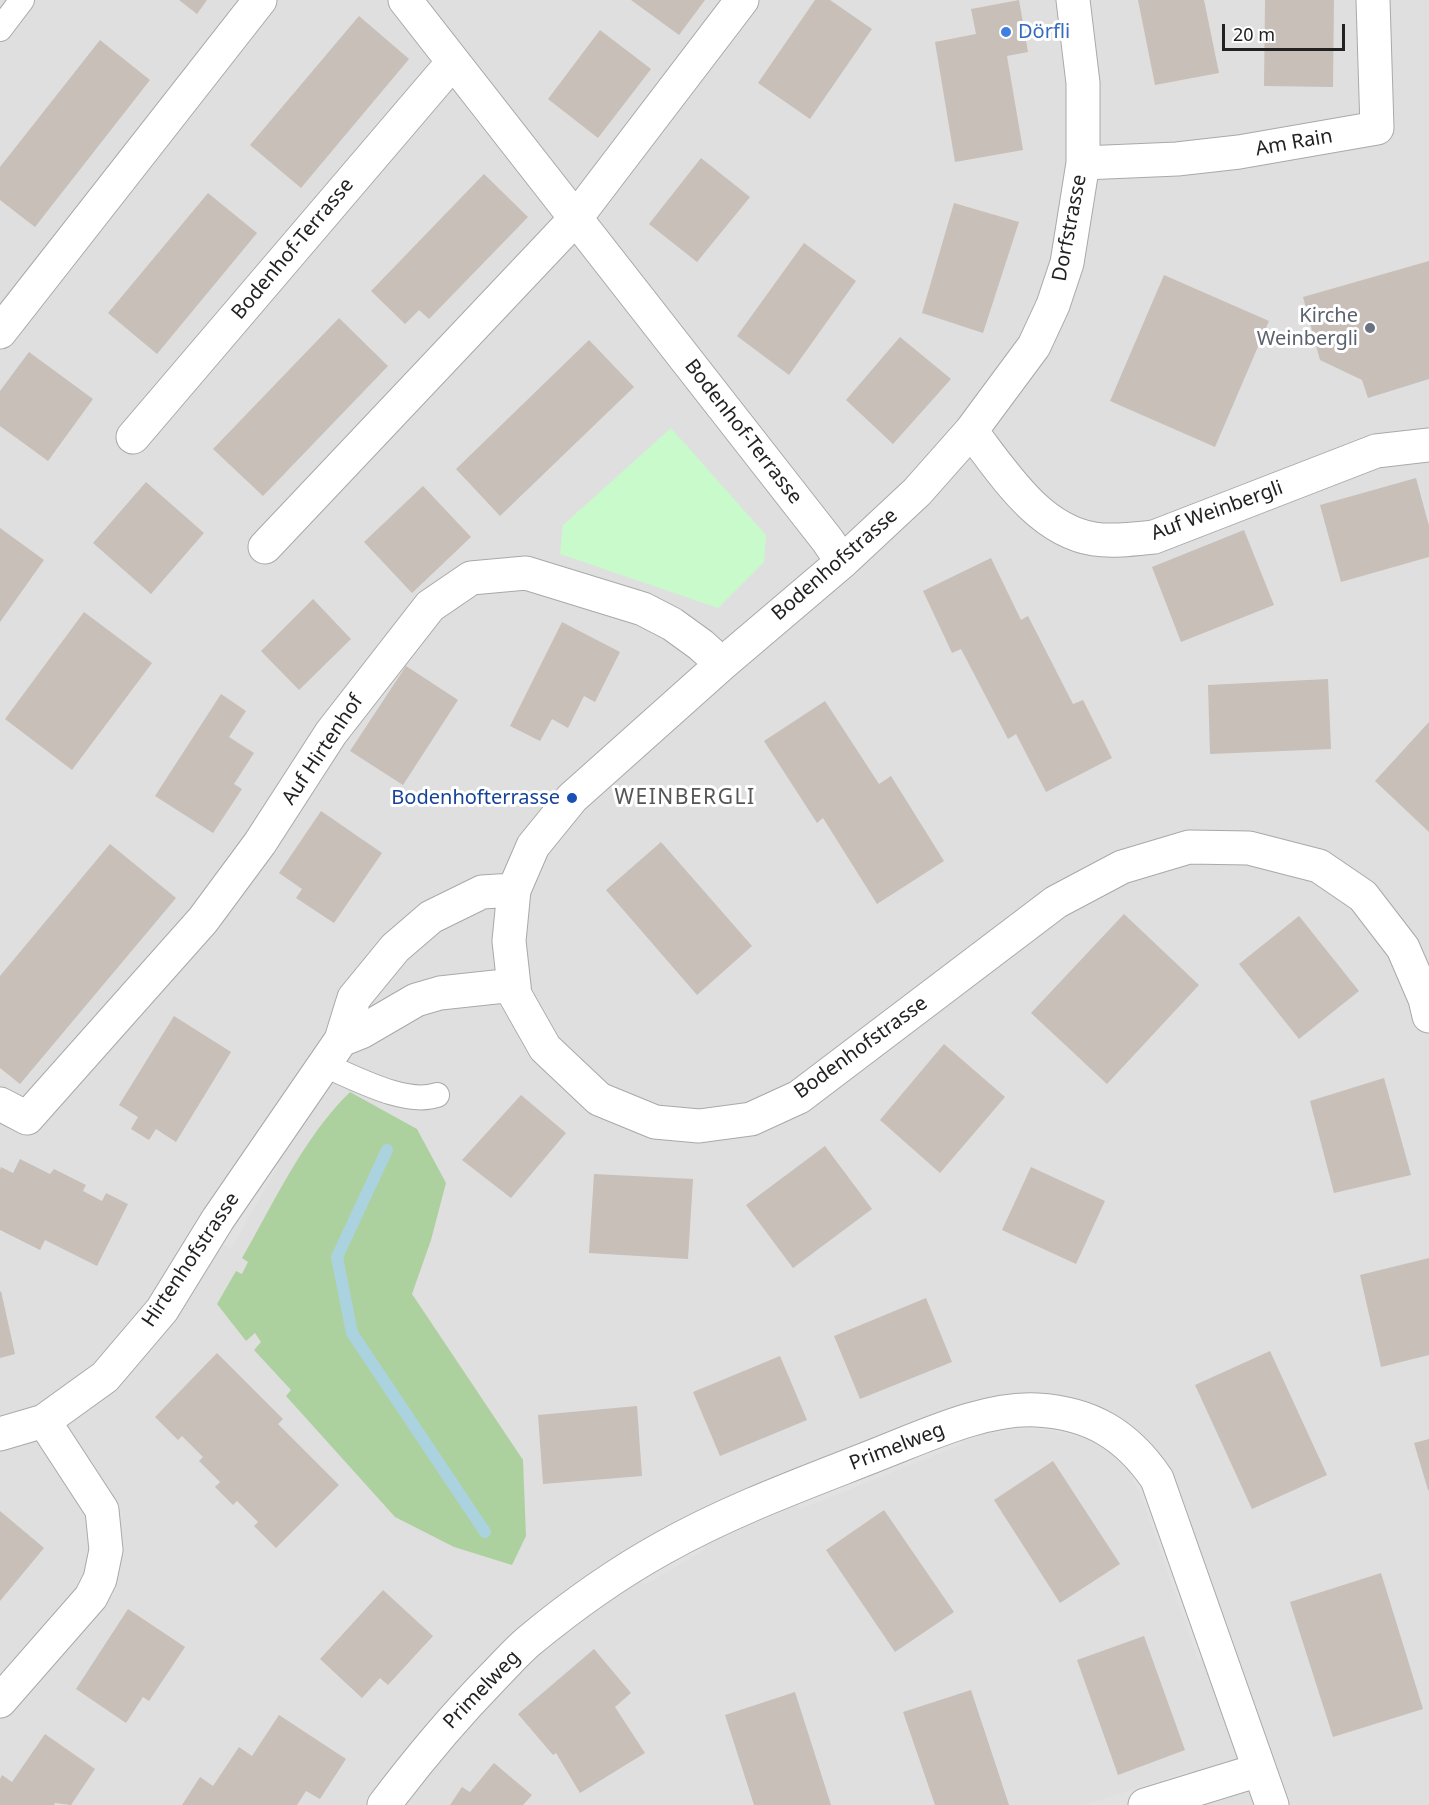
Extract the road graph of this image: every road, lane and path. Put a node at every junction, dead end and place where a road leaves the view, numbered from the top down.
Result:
1 (22, 0) edge
2 (260, 0) edge
3 (405, 0) edge
4 (742, 0) edge
5 (1073, 0) edge
6 (1373, 0) edge
7 (0, 29) edge
8 (453, 62) junction
9 (1083, 163) junction
10 (575, 219) junction
11 (0, 332) edge
12 (971, 431) junction
13 (133, 437) dead end
14 (1429, 445) edge
15 (265, 547) dead end
16 (842, 562) junction
17 (722, 664) junction
18 (514, 890) junction
19 (514, 985) junction
20 (1429, 1016) edge
21 (332, 1052) junction
22 (436, 1095) dead end
23 (0, 1104) edge
24 (44, 1420) junction
25 (0, 1434) edge
26 (0, 1701) edge
27 (1259, 1770) junction
28 (384, 1805) edge
29 (1145, 1805) edge
30 (1272, 1805) edge

1 - 7 lane
2 - 11 street
3 - 8 street, Bodenhof-Terrasse
4 - 10 street
5 - 9 street, Dorfstrasse
6 - 9 street, Am Rain
8 - 10 street, Bodenhof-Terrasse
8 - 13 street, Bodenhof-Terrasse
9 - 12 street, Dorfstrasse
10 - 15 street
10 - 16 street, Bodenhof-Terrasse
12 - 14 street, Auf Weinbergli
12 - 16 street, Bodenhofstrasse
16 - 17 street, Bodenhofstrasse
17 - 18 street, Bodenhofstrasse
17 - 23 street, Auf Hirtenhof
18 - 19 street, Bodenhofstrasse
18 - 21 street, Hirtenhofstrasse
19 - 20 street, Bodenhofstrasse
19 - 21 street
21 - 22 lane
21 - 24 street, Hirtenhofstrasse
24 - 25 street, Hirtenhofstrasse
24 - 26 street
27 - 28 street, Primelweg
27 - 29 street
27 - 30 street, Primelweg

